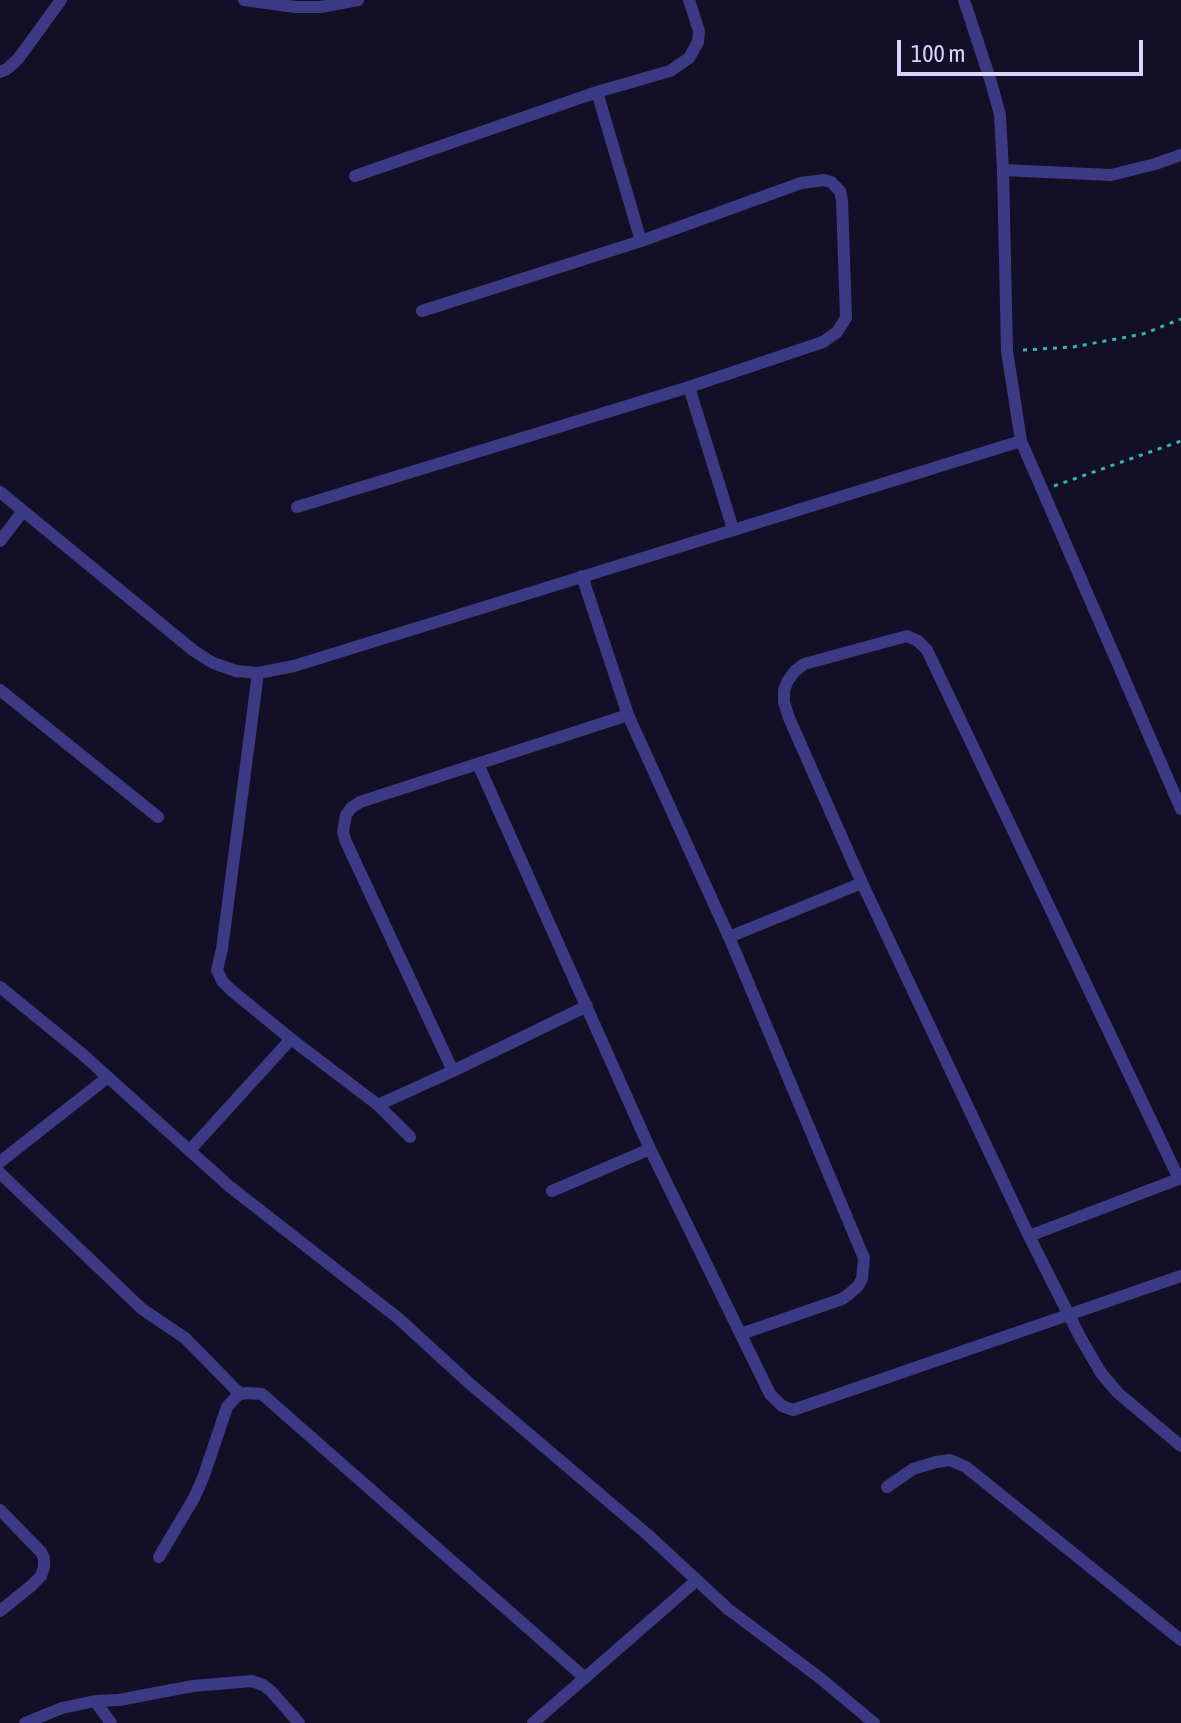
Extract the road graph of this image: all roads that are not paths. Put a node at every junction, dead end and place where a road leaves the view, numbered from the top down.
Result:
1 (61, 0) edge
2 (244, 0) edge
3 (358, 0) edge
4 (689, 0) edge
5 (964, 0) edge
6 (318, 4) edge
7 (0, 72) edge
8 (597, 92) junction
9 (1181, 155) edge
10 (1003, 170) junction
11 (355, 176) dead end
12 (641, 241) junction
13 (422, 311) dead end
14 (689, 387) junction
15 (1021, 441) junction
16 (0, 492) edge
17 (297, 507) dead end
18 (23, 511) junction
19 (733, 529) junction
20 (0, 541) edge
21 (582, 576) junction
22 (258, 673) junction
23 (0, 690) edge
24 (628, 715) junction
25 (478, 764) junction
26 (1181, 809) edge
27 (158, 817) dead end
28 (862, 883) junction
29 (729, 937) junction
30 (0, 987) edge
31 (587, 1006) junction
32 (291, 1039) junction
33 (453, 1071) junction
34 (108, 1077) junction
35 (378, 1105) junction
36 (410, 1137) dead end
37 (650, 1149) junction
38 (190, 1150) junction
39 (0, 1162) edge
40 (0, 1173) edge
41 (1180, 1178) edge
42 (552, 1191) dead end
43 (1029, 1236) junction
44 (1181, 1276) edge
45 (1069, 1314) junction
46 (741, 1334) junction
47 (240, 1394) junction
48 (1181, 1446) edge
49 (887, 1487) dead end
50 (0, 1510) edge
51 (159, 1557) dead end
52 (697, 1580) junction
53 (0, 1611) edge
54 (1181, 1640) edge
55 (585, 1678) junction
56 (95, 1701) junction
57 (541, 1721) edge
58 (25, 1723) edge
59 (111, 1723) edge
60 (299, 1723) edge
61 (874, 1723) edge

1 - 7 street
2 - 6 street
3 - 6 street
4 - 8 street
5 - 10 street
8 - 11 street
8 - 12 street
9 - 10 street
10 - 15 street
12 - 13 street
12 - 14 street
14 - 17 street
14 - 19 street
15 - 19 street
15 - 26 street
16 - 18 street
18 - 20 street
18 - 22 street
19 - 21 street
21 - 22 street
21 - 24 street
22 - 32 street
23 - 27 street
24 - 25 street
24 - 29 street
25 - 31 street
25 - 33 street
28 - 29 street
28 - 41 street
28 - 43 street
29 - 46 street
30 - 34 street
31 - 33 street
31 - 37 street
32 - 35 street
32 - 38 street
33 - 35 street
34 - 38 street
34 - 39 street
35 - 36 street
37 - 42 street
37 - 46 street
38 - 52 street
40 - 47 street
41 - 43 street
43 - 45 street
44 - 45 street
45 - 46 street
45 - 48 street
47 - 51 street
47 - 55 street
49 - 54 street
50 - 53 street
52 - 55 street
52 - 61 street
55 - 57 street
56 - 58 street
56 - 59 street
56 - 60 street

